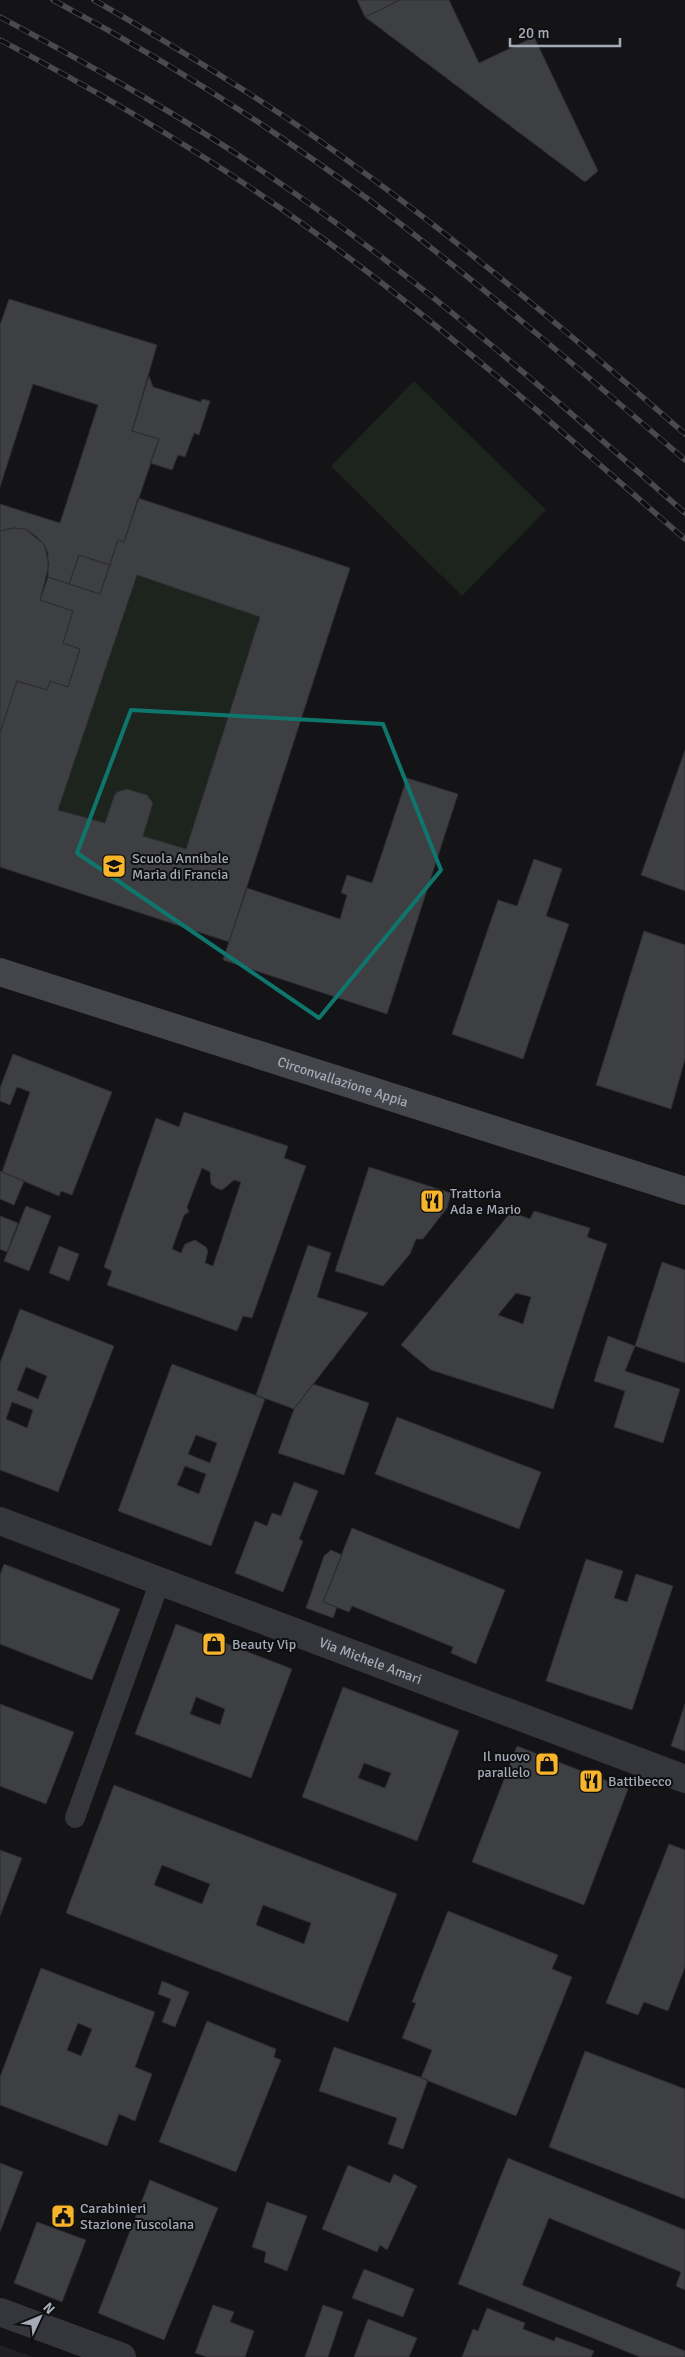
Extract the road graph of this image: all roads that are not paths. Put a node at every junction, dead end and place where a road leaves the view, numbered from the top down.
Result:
1 (0, 972) edge
2 (685, 1191) edge
3 (0, 1521) edge
4 (160, 1581) junction
5 (685, 1779) edge
6 (75, 1818) dead end
7 (0, 2312) edge
8 (122, 2357) edge

1 - 2 street, Circonvallazione Appia
3 - 4 street, Via Michele Amari
4 - 5 street, Via Michele Amari
4 - 6 lane
7 - 8 street

